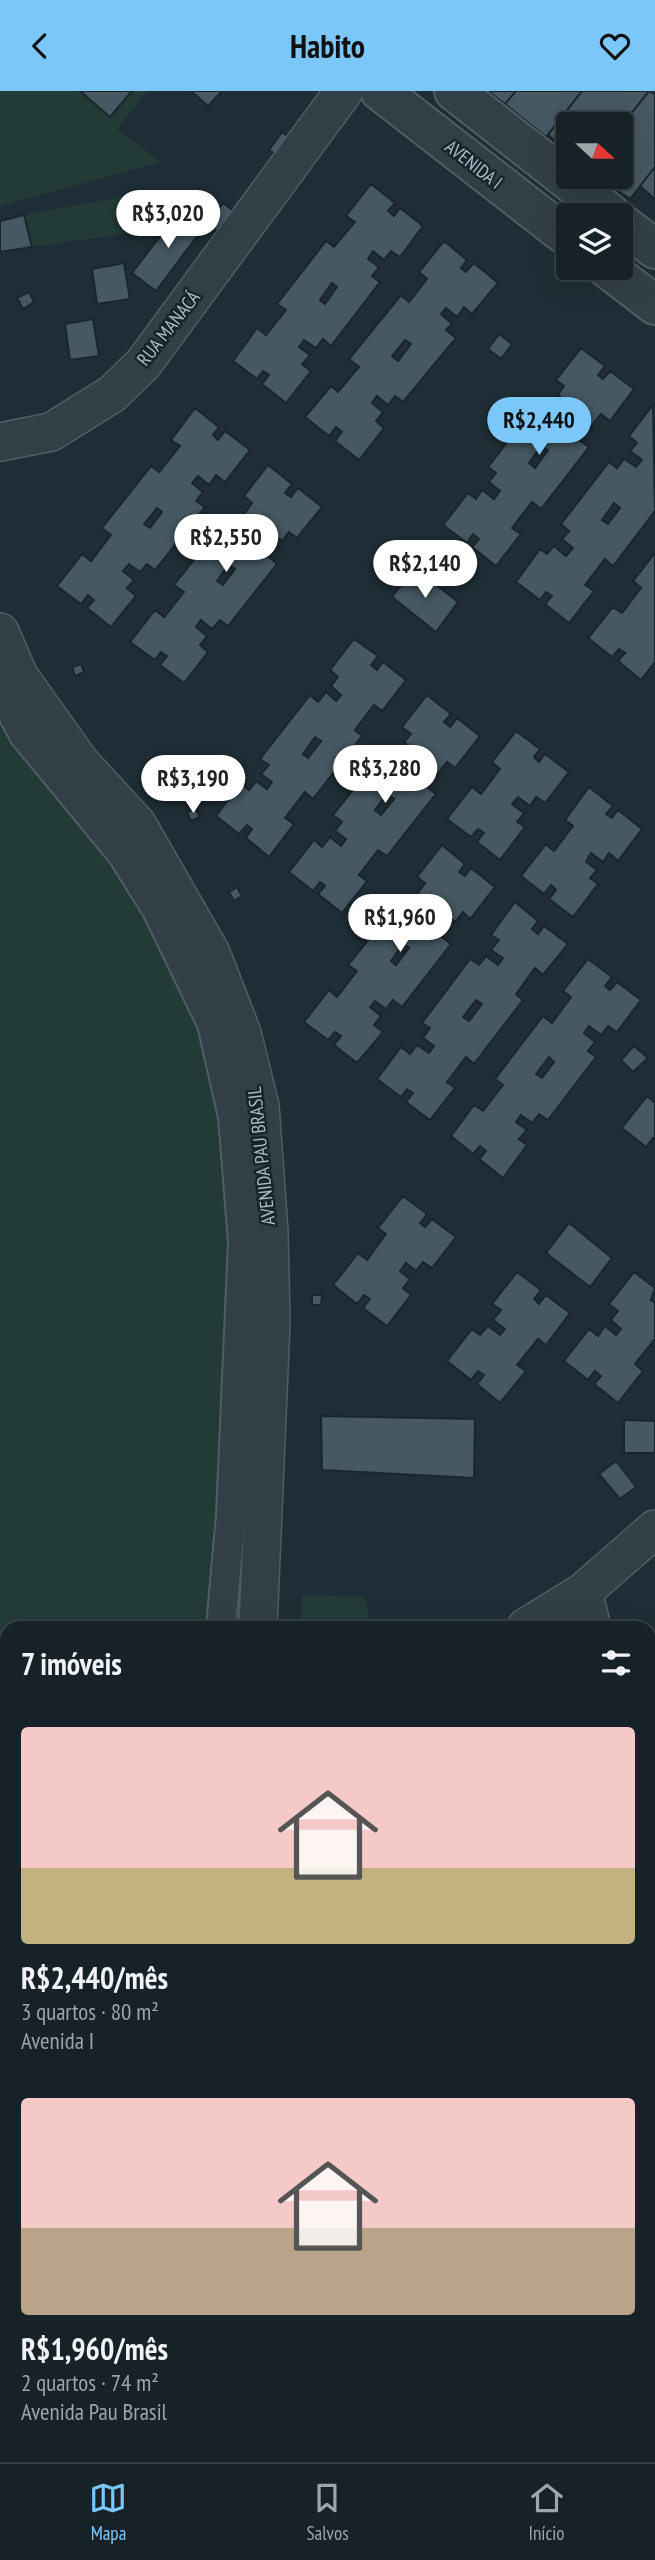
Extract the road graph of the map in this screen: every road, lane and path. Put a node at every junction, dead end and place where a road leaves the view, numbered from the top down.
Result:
1 (344, 91) edge
2 (380, 91) edge
3 (454, 91) edge
4 (597, 203) edge
5 (556, 228) edge
6 (633, 232) edge
7 (655, 249) edge
8 (623, 280) edge
9 (655, 305) edge
10 (0, 442) edge
11 (0, 632) edge
12 (0, 691) edge
13 (655, 1529) edge
14 (583, 1592) junction
15 (222, 1621) edge
16 (258, 1621) edge
17 (536, 1621) edge
18 (590, 1621) edge

1 - 10 street, RUA MANACÁ
2 - 5 street, AVENIDA I
3 - 4 street
6 - 7 street
8 - 9 street
11 - 16 street, AVENIDA PAU BRASIL
12 - 15 street
13 - 14 street
14 - 17 street
14 - 18 street

